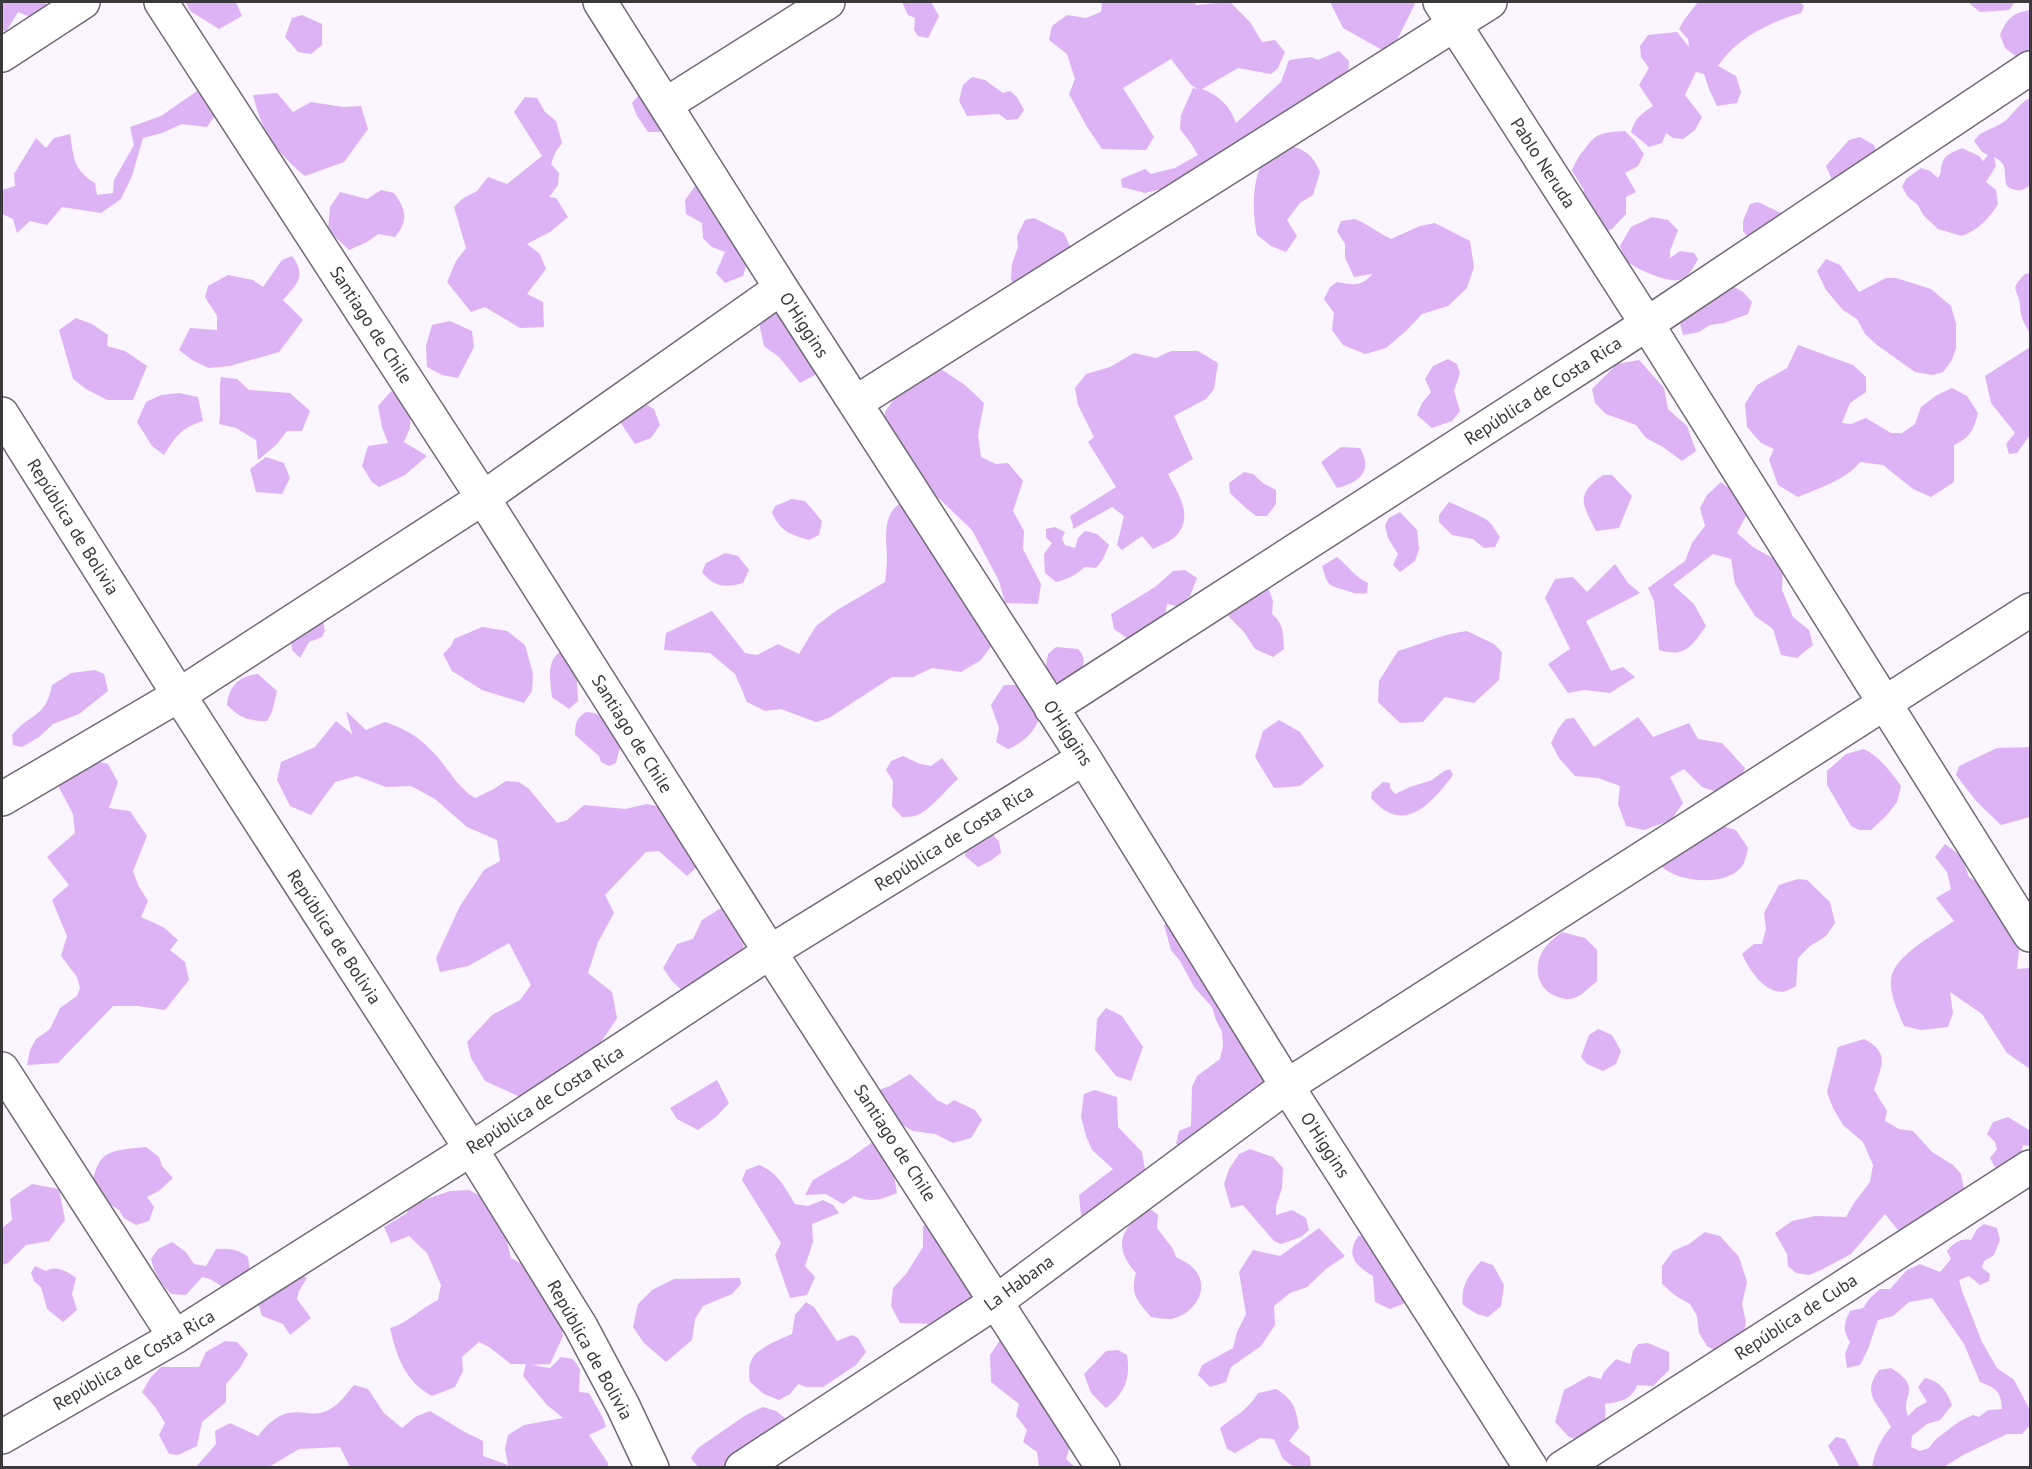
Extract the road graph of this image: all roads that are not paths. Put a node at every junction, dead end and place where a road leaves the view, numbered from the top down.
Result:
1 (83, 2) edge
2 (161, 2) edge
3 (600, 2) edge
4 (828, 2) edge
5 (1490, 2) edge
6 (1447, 13) edge
7 (2, 55) edge
8 (2031, 68) edge
9 (666, 105) junction
10 (781, 288) junction
11 (1647, 324) junction
12 (855, 404) junction
13 (2, 414) edge
14 (483, 498) junction
15 (2031, 610) edge
16 (179, 695) junction
17 (1885, 703) junction
18 (1051, 708) junction
19 (1084, 758) junction
20 (2, 799) edge
21 (2031, 935) edge
22 (770, 952) junction
23 (2, 1069) edge
24 (1287, 1086) junction
25 (471, 1149) junction
26 (2031, 1167) edge
27 (997, 1300) junction
28 (175, 1338) junction
29 (2, 1437) edge
30 (652, 1467) edge
31 (742, 1467) edge
32 (1103, 1467) edge
33 (1531, 1467) edge
34 (1562, 1467) edge

1 - 7 street
2 - 14 street, Santiago de Chile
3 - 9 street, O'Higgins
4 - 9 street
5 - 6 street
6 - 11 street, Pablo Neruda
6 - 12 street
8 - 11 street, República de Costa Rica
9 - 10 street, O'Higgins
10 - 12 street, O'Higgins
10 - 14 street
11 - 17 street, Pablo Neruda
11 - 18 street, República de Costa Rica
12 - 18 street, O'Higgins
13 - 16 street, República de Bolivia
14 - 16 street
14 - 22 street, Santiago de Chile
15 - 17 street, La Habana
16 - 20 street
16 - 25 street, República de Bolivia
17 - 21 street, Pablo Neruda
17 - 24 street, La Habana
18 - 19 street, O'Higgins
19 - 22 street, República de Costa Rica
19 - 24 street, O'Higgins
22 - 25 street, República de Costa Rica
22 - 27 street, Santiago de Chile
23 - 28 street
24 - 27 street, La Habana
24 - 33 street, O'Higgins
25 - 28 street, República de Costa Rica
25 - 30 street, República de Bolivia
26 - 34 street, República de Cuba
27 - 31 street, La Habana
27 - 32 street, Santiago de Chile
28 - 29 street, República de Costa Rica

